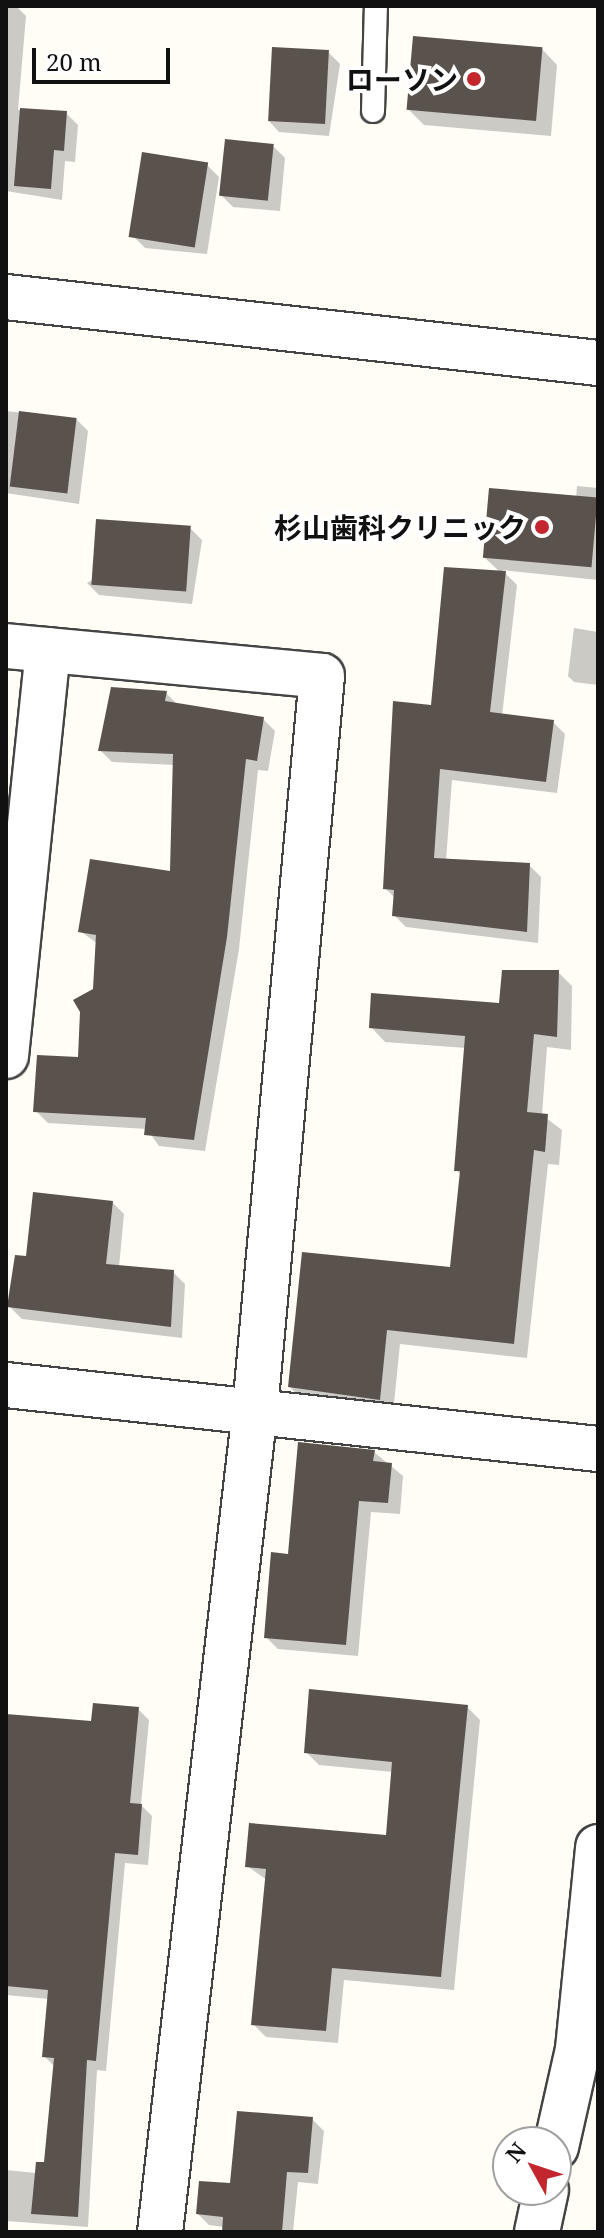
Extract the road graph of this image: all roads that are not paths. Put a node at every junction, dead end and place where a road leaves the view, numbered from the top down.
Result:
1 (376, 6) edge
2 (373, 111) dead end
3 (6, 297) edge
4 (598, 363) edge
5 (27, 648) edge
6 (6, 1056) edge
7 (6, 1385) edge
8 (255, 1410) junction
9 (598, 1449) edge
10 (598, 1847) edge
11 (561, 2126) edge
12 (543, 2206) edge
13 (160, 2232) edge
14 (537, 2232) edge

1 - 2 lane
3 - 4 street
5 - 6 street
5 - 8 street
7 - 8 street
8 - 9 street
8 - 13 street
10 - 11 street
12 - 14 street

